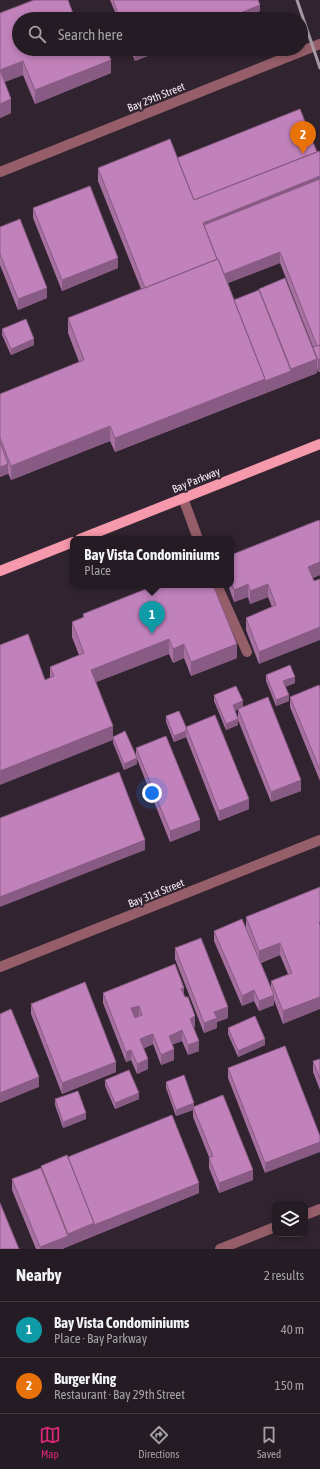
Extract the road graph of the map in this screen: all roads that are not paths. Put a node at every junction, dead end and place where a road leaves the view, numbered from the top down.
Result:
1 (320, 44) edge
2 (308, 49) edge
3 (290, 56) edge
4 (0, 172) edge
5 (320, 444) edge
6 (183, 498) junction
7 (88, 536) edge
8 (197, 536) edge
9 (70, 543) edge
10 (0, 571) edge
11 (218, 588) edge
12 (247, 652) dead end
13 (320, 840) edge
14 (0, 967) edge
15 (320, 1210) edge
16 (308, 1214) edge
17 (272, 1228) edge
18 (220, 1249) edge

1 - 2 street, Bay 29th Street
3 - 4 street, Bay 29th Street
5 - 6 main road, Bay Parkway
6 - 7 main road, Bay Parkway
6 - 8 street
9 - 10 main road
11 - 12 street
13 - 14 street, Bay 31st Street
15 - 16 street
17 - 18 street

